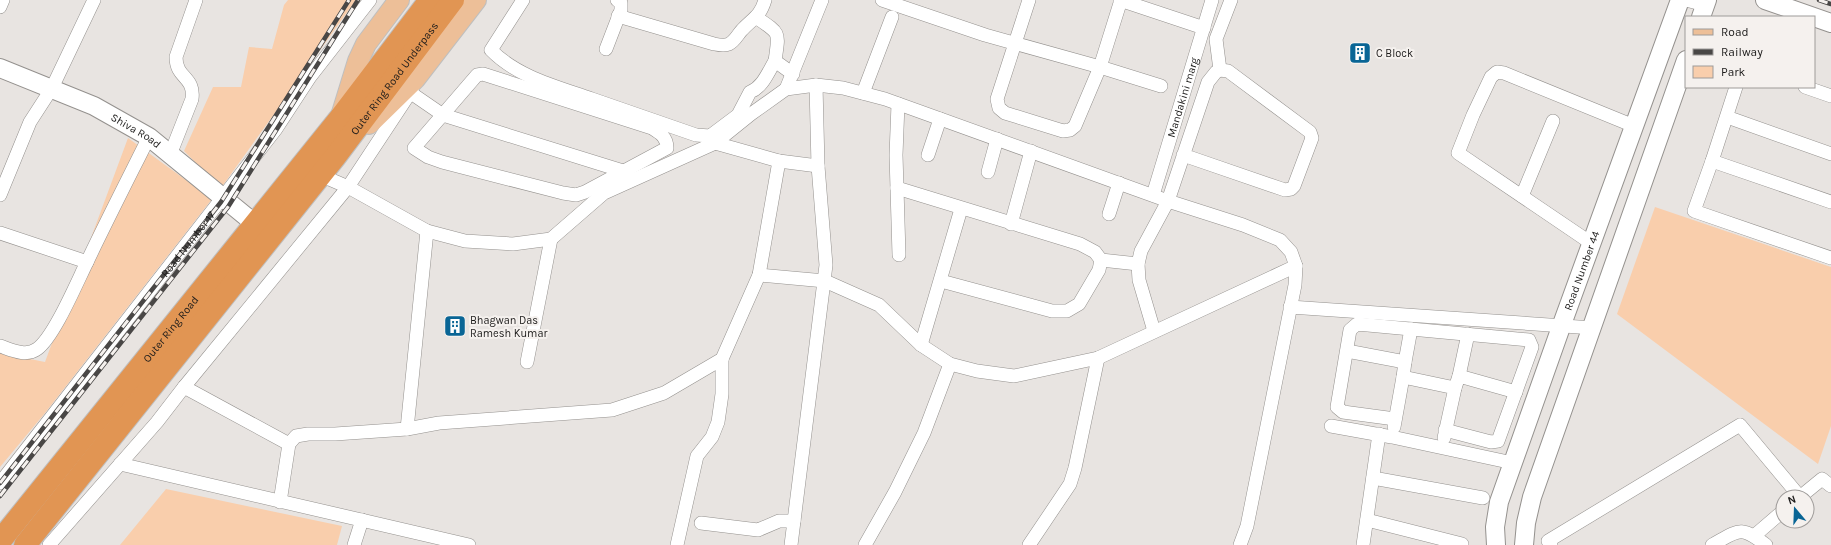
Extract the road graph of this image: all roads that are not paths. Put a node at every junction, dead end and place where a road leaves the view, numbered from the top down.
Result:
1 (2, 0) edge
2 (94, 0) edge
3 (196, 0) edge
4 (370, 0) edge
5 (399, 0) edge
6 (430, 0) edge
7 (453, 0) edge
8 (476, 0) edge
9 (523, 0) edge
10 (617, 0) edge
11 (765, 0) edge
12 (822, 0) edge
13 (1029, 0) edge
14 (1121, 0) edge
15 (1212, 0) edge
16 (1231, 0) edge
17 (1680, 0) edge
18 (1686, 0) edge
19 (1764, 0) edge
20 (886, 1) edge
21 (0, 6) edge
22 (1704, 7) edge
23 (618, 16) junction
24 (1811, 16) edge
25 (892, 17) dead end
26 (756, 18) junction
27 (1815, 18) edge
28 (1831, 23) edge
29 (1204, 28) junction
30 (1015, 44) junction
31 (606, 49) dead end
32 (775, 61) junction
33 (1685, 63) edge
34 (1100, 67) junction
35 (0, 68) edge
36 (1220, 70) junction
37 (793, 74) junction
38 (816, 85) junction
39 (413, 86) junction
40 (1161, 86) dead end
41 (52, 88) junction
42 (1736, 88) edge
43 (1808, 88) edge
44 (786, 89) junction
45 (862, 94) junction
46 (1184, 94) junction
47 (1831, 96) edge
48 (1202, 98) junction
49 (898, 104) junction
50 (443, 115) junction
51 (341, 117) junction
52 (1727, 117) junction
53 (940, 119) junction
54 (1553, 121) dead end
55 (1634, 126) junction
56 (149, 137) junction
57 (997, 140) junction
58 (716, 143) junction
59 (1031, 151) junction
60 (1831, 154) edge
61 (170, 155) junction
62 (928, 155) dead end
63 (1183, 156) junction
64 (335, 157) junction
65 (1712, 160) junction
66 (779, 161) junction
67 (818, 166) junction
68 (623, 171) junction
69 (988, 172) dead end
70 (320, 175) junction
71 (613, 183) junction
72 (1119, 183) junction
73 (348, 187) junction
74 (897, 188) junction
75 (0, 195) edge
76 (1152, 195) junction
77 (1522, 196) junction
78 (222, 198) junction
79 (1168, 200) junction
80 (1831, 202) edge
81 (962, 209) junction
82 (1109, 214) dead end
83 (254, 223) junction
84 (1011, 224) junction
85 (427, 231) junction
86 (0, 232) edge
87 (551, 239) junction
88 (1591, 243) junction
89 (899, 255) dead end
90 (1831, 258) edge
91 (1100, 260) junction
92 (87, 262) junction
93 (1138, 264) junction
94 (1296, 266) junction
95 (759, 275) junction
96 (825, 281) junction
97 (941, 281) junction
98 (1290, 307) junction
99 (1561, 327) junction
100 (1593, 328) junction
101 (1411, 329) junction
102 (1154, 331) junction
103 (1468, 334) junction
104 (921, 345) junction
105 (0, 346) edge
106 (1346, 351) junction
107 (1098, 358) junction
108 (722, 359) junction
109 (527, 362) dead end
110 (1405, 362) junction
111 (950, 364) junction
112 (1403, 377) junction
113 (1457, 382) junction
114 (184, 387) junction
115 (1516, 392) junction
116 (1396, 419) junction
117 (1331, 426) dead end
118 (407, 429) junction
119 (1445, 430) junction
120 (1379, 434) junction
121 (1392, 437) junction
122 (289, 444) junction
123 (1441, 448) junction
124 (1513, 463) junction
125 (120, 464) junction
126 (1373, 478) junction
127 (0, 483) edge
128 (1831, 486) edge
129 (1793, 489) edge
130 (1810, 489) edge
131 (1483, 498) dead end
132 (280, 502) junction
133 (1775, 518) edge
134 (362, 520) junction
135 (1367, 520) junction
136 (794, 521) junction
137 (702, 524) dead end
138 (1754, 536) junction
139 (0, 541) edge
140 (27, 544) edge
141 (1462, 544) edge
142 (49, 545) edge
143 (354, 545) edge
144 (469, 545) edge
145 (677, 545) edge
146 (791, 545) edge
147 (865, 545) edge
148 (1029, 545) edge
149 (1240, 545) edge
150 (1363, 545) edge
151 (1496, 545) edge
152 (1524, 545) edge
153 (1551, 545) edge
154 (1712, 545) edge
155 (1766, 545) edge

1 - 21 street
2 - 41 street
3 - 61 street
4 - 78 street, Road Number 17
5 - 51 main road
6 - 51 highway, Outer Ring Road Underpass
7 - 64 highway, Outer Ring Road Underpass
8 - 39 main road
9 - 32 street
10 - 23 street
11 - 26 street
12 - 37 street
13 - 30 street
14 - 29 street
14 - 34 street
15 - 29 street, Mandakini marg
16 - 36 street
17 - 55 street, Road Number 44
18 - 22 street
19 - 24 street
20 - 30 street
23 - 26 street
23 - 31 street
25 - 45 street
26 - 32 street
27 - 28 street
29 - 46 street, Mandakini marg
30 - 34 street
30 - 34 street
32 - 37 street
33 - 100 street
34 - 40 street
35 - 41 street, Shiva Road
36 - 48 street
36 - 63 street
37 - 44 street
38 - 44 street
38 - 45 street
38 - 67 street
39 - 50 street
39 - 64 main road
39 - 73 street
41 - 56 street, Shiva Road
41 - 75 street
42 - 52 street
43 - 47 street
44 - 58 street
45 - 49 street
46 - 48 street
46 - 76 street, Mandakini marg
48 - 63 street
49 - 53 street
49 - 74 street
50 - 68 street
50 - 68 street
50 - 71 street
51 - 83 highway, Outer Ring Road
52 - 60 street
52 - 65 street
53 - 57 street
53 - 62 street
54 - 77 street
55 - 77 street
55 - 88 street, Road Number 44
56 - 61 street, Shiva Road
56 - 92 street
57 - 59 street
57 - 69 street
58 - 66 street
58 - 71 street
59 - 72 street
59 - 84 street
61 - 78 street, Shiva Road
63 - 79 street
64 - 70 highway, Outer Ring Road
65 - 80 street
65 - 90 street
66 - 67 street
66 - 95 street
67 - 96 street
68 - 71 street
70 - 73 street
70 - 140 highway, Outer Ring Road
71 - 87 street
72 - 76 street
72 - 82 street
73 - 85 street
73 - 114 street
74 - 81 street
74 - 89 street
76 - 79 street
77 - 88 street
78 - 83 street, Shiva Road
78 - 127 street, Road Number 17
79 - 93 street
79 - 94 street
81 - 84 street
81 - 97 street
83 - 139 highway, Outer Ring Road
84 - 91 street
85 - 87 street
85 - 118 street
86 - 92 street
87 - 109 street
88 - 99 street, Road Number 44
91 - 93 street
91 - 97 street
92 - 105 street
93 - 102 street
94 - 98 street
94 - 102 street
95 - 96 street
95 - 108 street
96 - 104 street
96 - 136 street
97 - 104 street
98 - 99 street
98 - 149 street
99 - 100 street
99 - 124 street, Road Number 44
100 - 152 street
101 - 103 street
101 - 106 street
101 - 110 street
102 - 107 street
103 - 113 street
103 - 115 street
104 - 111 street
106 - 110 street
106 - 116 street
107 - 111 street
107 - 148 street
108 - 118 street
108 - 145 street
110 - 112 street
111 - 147 street
112 - 113 street
112 - 116 street
113 - 115 street
113 - 119 street
114 - 122 street
114 - 125 street
115 - 119 street
116 - 121 street
117 - 120 street
118 - 122 street
119 - 123 street
120 - 121 street
120 - 126 street
121 - 123 street
122 - 132 street
123 - 124 street
124 - 151 street, Road Number 44
125 - 132 street
125 - 142 street
126 - 131 street
126 - 135 street
128 - 130 street
129 - 153 street
132 - 134 street
133 - 138 street
134 - 143 street
134 - 144 street
135 - 141 street
135 - 150 street
136 - 137 street
136 - 146 street
138 - 154 street
138 - 155 street

